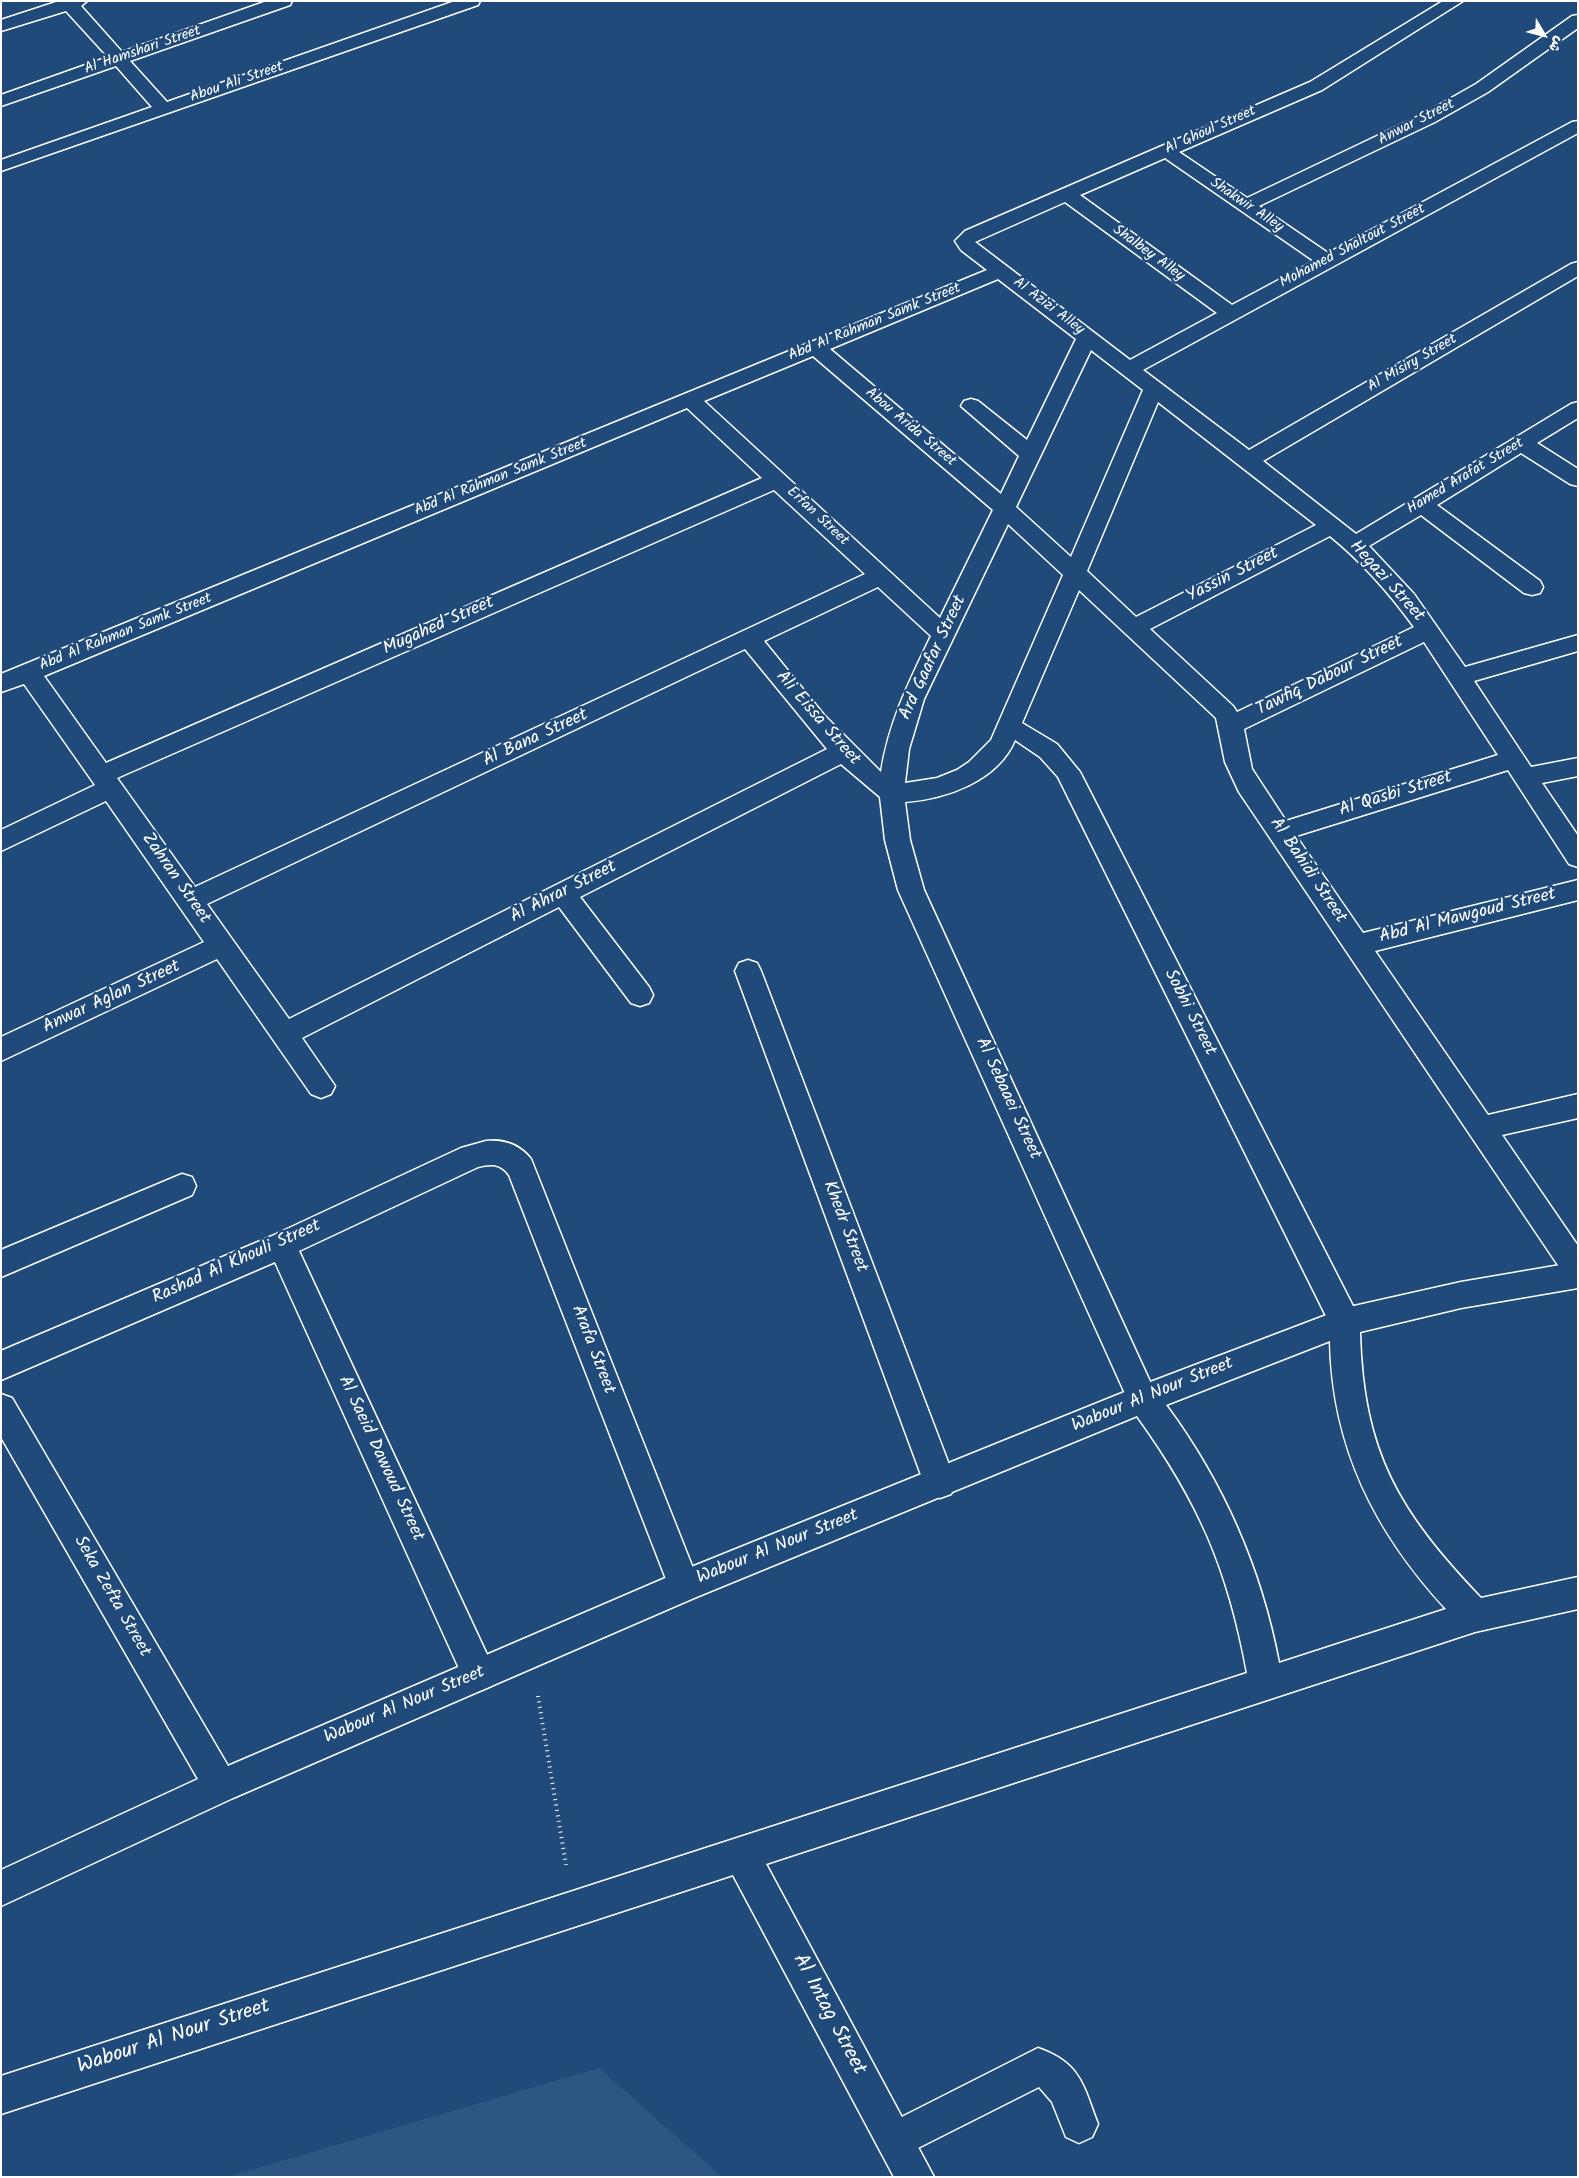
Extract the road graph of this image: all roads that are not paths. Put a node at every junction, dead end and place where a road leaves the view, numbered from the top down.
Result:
1 (284, 1) edge
2 (472, 1) edge
3 (1455, 1) edge
4 (72, 2) edge
5 (1578, 20) edge
6 (1, 26) edge
7 (120, 60) junction
8 (1, 101) edge
9 (164, 109) junction
10 (1578, 126) edge
11 (1166, 150) junction
12 (1, 166) edge
13 (1066, 194) junction
14 (1246, 205) junction
15 (968, 246) joint
16 (1327, 261) junction
17 (1578, 268) edge
18 (1000, 271) junction
19 (1230, 313) junction
20 (1088, 338) junction
21 (815, 347) junction
22 (1128, 369) junction
23 (1154, 388) junction
24 (690, 400) junction
25 (970, 406) dead end
26 (1578, 409) edge
27 (1521, 444) junction
28 (1031, 454) junction
29 (1248, 460) junction
30 (1578, 478) edge
31 (777, 480) junction
32 (1421, 504) junction
33 (1004, 509) junction
34 (1332, 526) junction
35 (1355, 545) junction
36 (1075, 572) junction
37 (881, 576) junction
38 (1532, 587) dead end
39 (1135, 627) junction
40 (1428, 630) junction
41 (943, 634) junction
42 (749, 638) junction
43 (1578, 643) edge
44 (30, 673) junction
45 (1460, 677) junction
46 (1, 684) edge
47 (1232, 724) junction
48 (1008, 727) junction
49 (843, 752) junction
50 (1578, 767) edge
51 (1519, 768) junction
52 (106, 781) junction
53 (892, 793) junction
54 (1280, 832) junction
55 (1, 841) edge
56 (1578, 857) edge
57 (1578, 890) edge
58 (563, 894) junction
59 (190, 901) junction
60 (222, 945) junction
61 (1358, 945) junction
62 (748, 971) dead end
63 (640, 994) dead end
64 (284, 1034) junction
65 (1, 1050) edge
66 (321, 1086) dead end
67 (1578, 1106) edge
68 (1482, 1128) junction
69 (472, 1157) joint
70 (182, 1186) dead end
71 (282, 1245) junction
72 (1, 1264) edge
73 (1578, 1271) edge
74 (1578, 1275) edge
75 (1345, 1322) junction
76 (1, 1366) edge
77 (1143, 1399) junction
78 (1, 1408) edge
79 (940, 1482) junction
80 (684, 1586) junction
81 (1578, 1593) edge
82 (1475, 1616) junction
83 (479, 1674) junction
84 (1266, 1684) junction
85 (221, 1786) junction
86 (741, 1853) junction
87 (1, 1888) edge
88 (1, 2095) edge
89 (1079, 2124) dead end
90 (895, 2140) junction
91 (915, 2177) edge

1 - 7 street, Al Hamshari Street
2 - 9 street, Abou Ali Street
3 - 11 street, Al Ghoul Street
4 - 6 street
4 - 7 street
5 - 14 street, Anwar Street
7 - 8 street, Al Hamshari Street
7 - 9 street
9 - 12 street, Abou Ali Street
10 - 16 street, Mohamed Shaltout Street
11 - 13 street, Al Ghoul Street
11 - 14 street, Shakwir Alley
13 - 15 street, Al Ghoul Street
13 - 19 street, Shalbey Alley
14 - 16 street, Shakwir Alley
15 - 18 street, Al Azizi Alley
16 - 19 street, Mohamed Shaltout Street
17 - 29 street, Al Misiry Street
18 - 20 street, Al Azizi Alley
18 - 21 street, Abd Al Rahman Samk Street
19 - 22 street, Mohamed Shaltout Street
20 - 22 street, Al Azizi Alley
20 - 28 street, Ard Gaafar Street
21 - 24 street, Abd Al Rahman Samk Street
21 - 33 street, Abou Arida Street
22 - 23 street, Hegazi Street
23 - 29 street, Hegazi Street
23 - 36 street
24 - 31 street, Erfan Street
24 - 44 street, Abd Al Rahman Samk Street
25 - 28 street
26 - 27 street, Hamed Arafat Street
27 - 30 street
27 - 32 street, Hamed Arafat Street
28 - 33 street, Ard Gaafar Street
29 - 34 street, Hegazi Street
31 - 37 street, Erfan Street
31 - 52 street, Mugahed Street
32 - 35 street, Hamed Arafat Street
32 - 38 street
33 - 36 street, Al Bahidi Street
33 - 41 street, Ard Gaafar Street
34 - 35 street, Hegazi Street
34 - 39 street, Yassin Street
35 - 40 street, Hegazi Street
36 - 39 street, Al Bahidi Street
36 - 48 street
37 - 41 street, Erfan Street
37 - 42 street, Al Bana Street
39 - 47 street, Al Bahidi Street
40 - 45 street, Hegazi Street
40 - 47 street, Tawfiq Dabour Street
41 - 53 street, Ard Gaafar Street
42 - 49 street, Ali Eissa Street
42 - 59 street, Al Bana Street
43 - 45 street
44 - 46 street, Abd Al Rahman Samk Street
44 - 52 street, Zahran Street
45 - 51 street, Hegazi Street
47 - 54 street, Al Bahidi Street
48 - 53 street
48 - 75 street, Sobhi Street
49 - 53 street, Ali Eissa Street
49 - 58 street, Al Ahrar Street
50 - 51 street, Al Qasbi Street
51 - 54 street, Al Qasbi Street
51 - 56 street, Hegazi Street
52 - 55 street, Mugahed Street
52 - 59 street, Zahran Street
53 - 77 street, Al Sebaaei Street
54 - 61 street, Al Bahidi Street
57 - 61 street, Abd Al Mawgoud Street
58 - 63 street
58 - 64 street, Al Ahrar Street
59 - 60 street, Zahran Street
60 - 64 street, Zahran Street
60 - 65 street, Anwar Aglan Street
61 - 68 street, Al Bahidi Street
62 - 79 street, Khedr Street
64 - 66 street, Zahran Street
67 - 68 street
68 - 73 street, Al Bahidi Street
69 - 71 street, Rashad Al Khouli Street
69 - 80 street, Arafa Street
70 - 72 street
71 - 76 street, Rashad Al Khouli Street
71 - 83 street, Al Saeid Dawoud Street
74 - 75 street, Wabour Al Nour Street
75 - 77 street, Wabour Al Nour Street
75 - 82 street
77 - 79 street, Wabour Al Nour Street
77 - 84 street, Al Sebaaei Street
78 - 85 street, Seka Zefta Street
79 - 80 street, Wabour Al Nour Street
80 - 83 street, Wabour Al Nour Street
81 - 82 street, Wabour Al Nour Street
82 - 84 street, Wabour Al Nour Street
83 - 85 street, Wabour Al Nour Street
84 - 86 street, Wabour Al Nour Street
85 - 87 street, Wabour Al Nour Street
86 - 88 street, Wabour Al Nour Street
86 - 90 street, Al Intag Street
89 - 90 street
90 - 91 street, Al Intag Street

